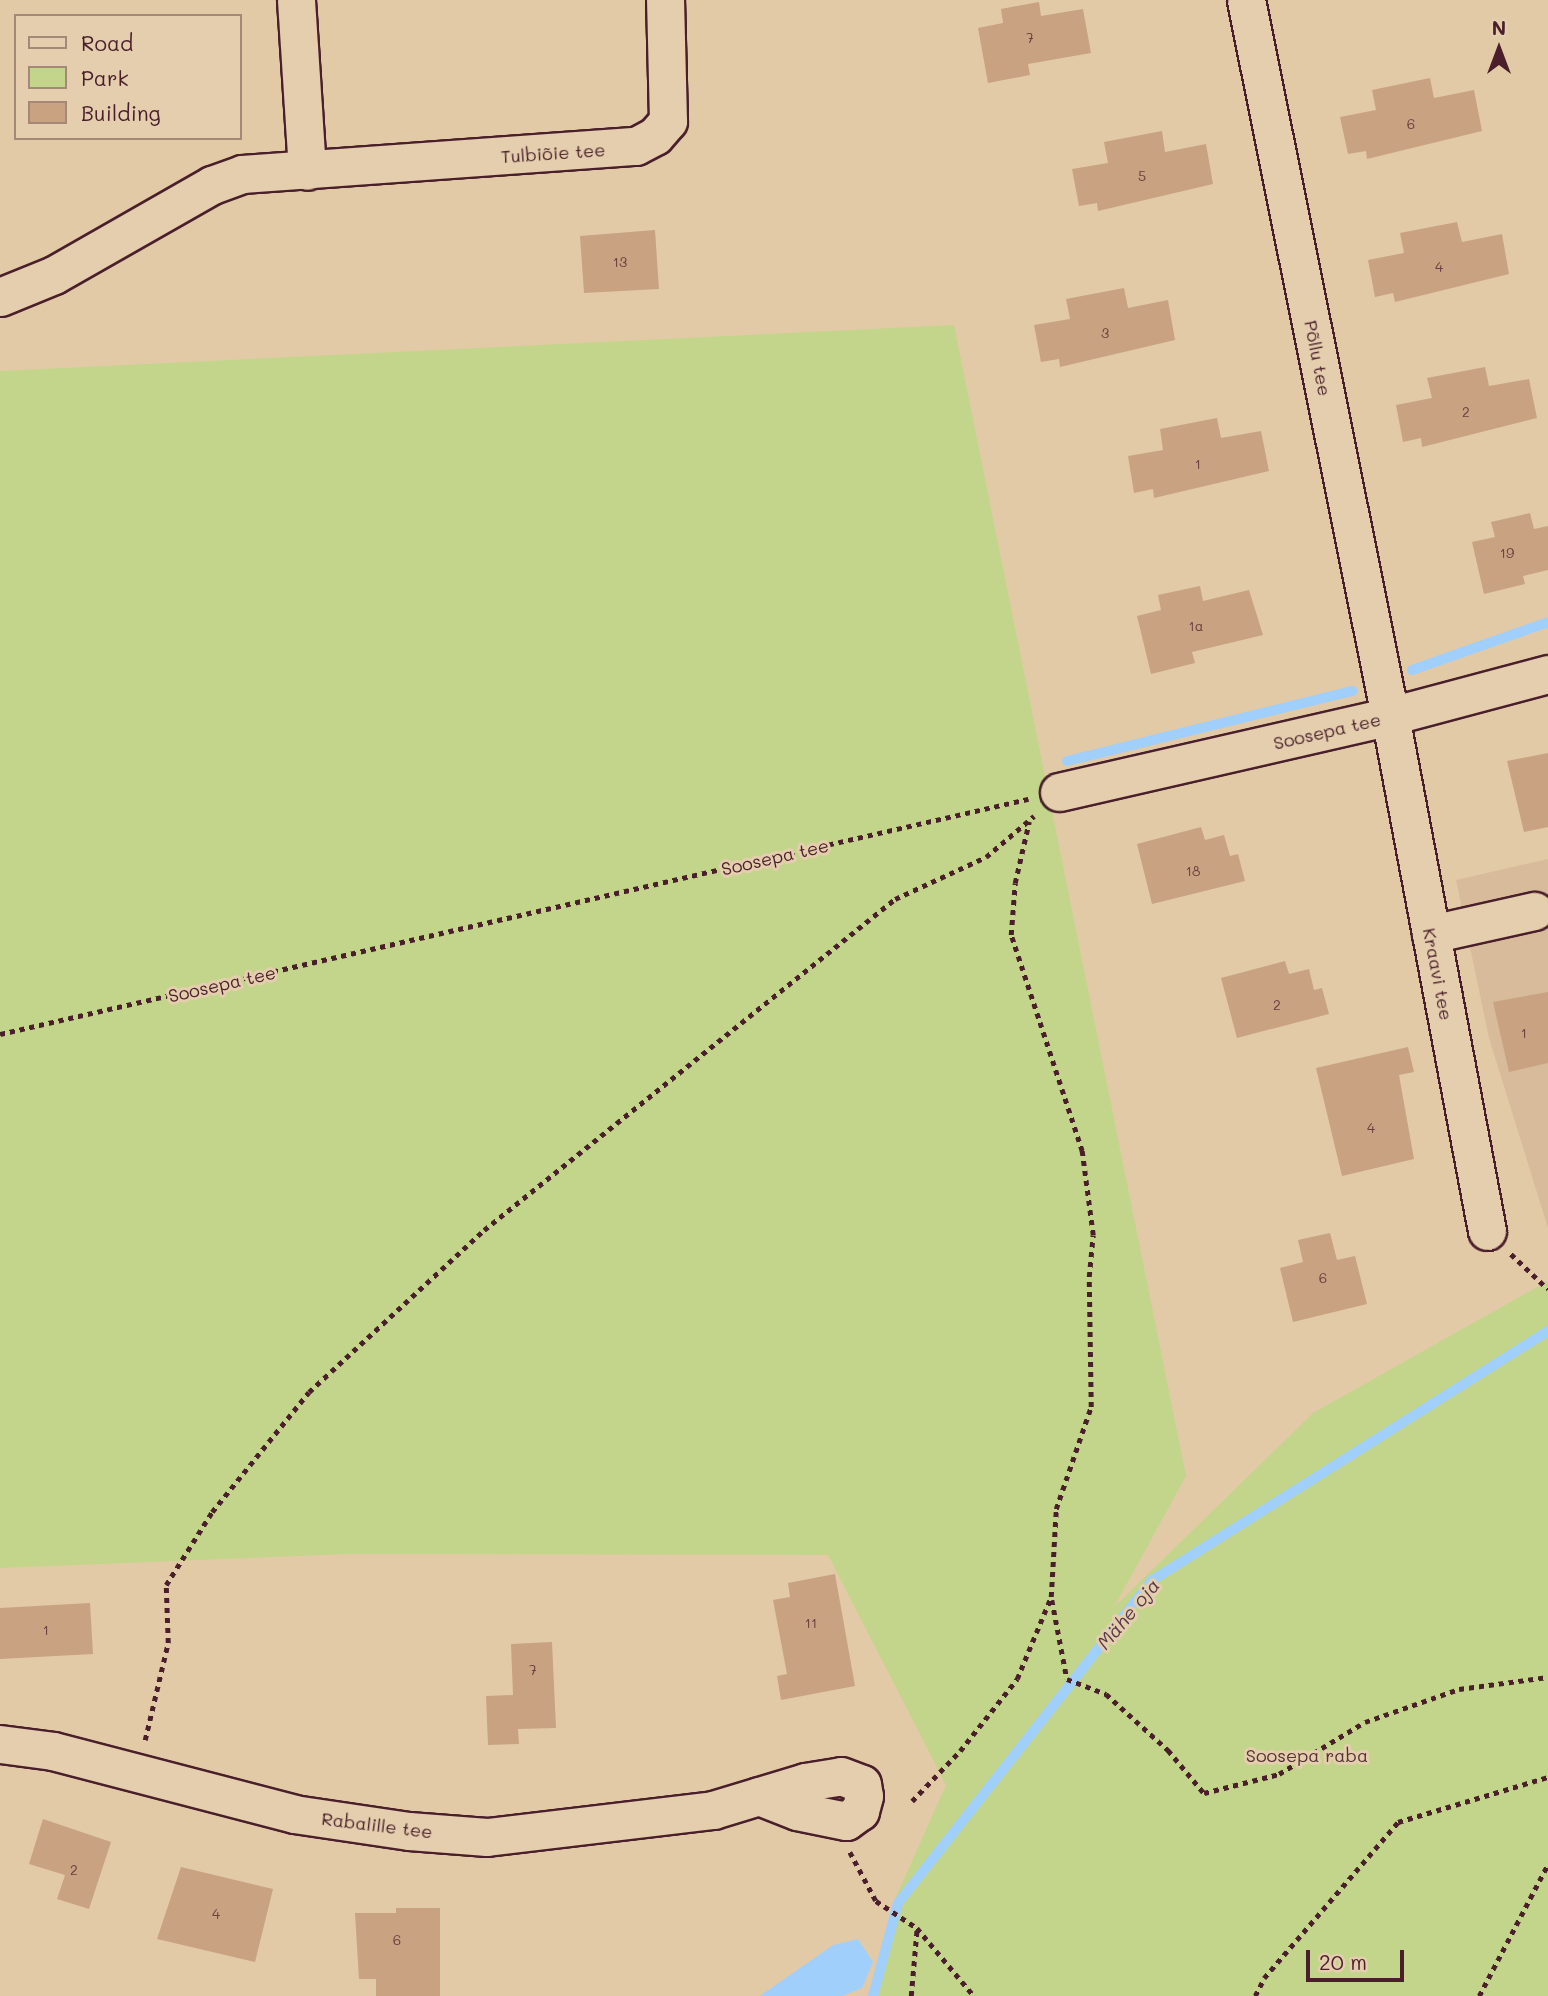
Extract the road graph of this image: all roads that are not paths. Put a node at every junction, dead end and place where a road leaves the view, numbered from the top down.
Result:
1 (296, 0) edge
2 (665, 0) edge
3 (1247, 0) edge
4 (307, 171) junction
5 (0, 297) edge
6 (1548, 674) edge
7 (1390, 716) junction
8 (1059, 792) road end
9 (1535, 911) dead end
10 (1431, 934) junction
11 (1487, 1231) road end
12 (0, 1744) edge
13 (759, 1796) dead end

1 - 4 street
2 - 4 street, Tulbiõie tee
3 - 7 street, Põllu tee
4 - 5 street, Tulbiõie tee
6 - 7 street, Soosepa tee
7 - 8 street, Soosepa tee
7 - 10 street, Kraavi tee
9 - 10 street
10 - 11 street, Kraavi tee
12 - 13 street, Rabalille tee

